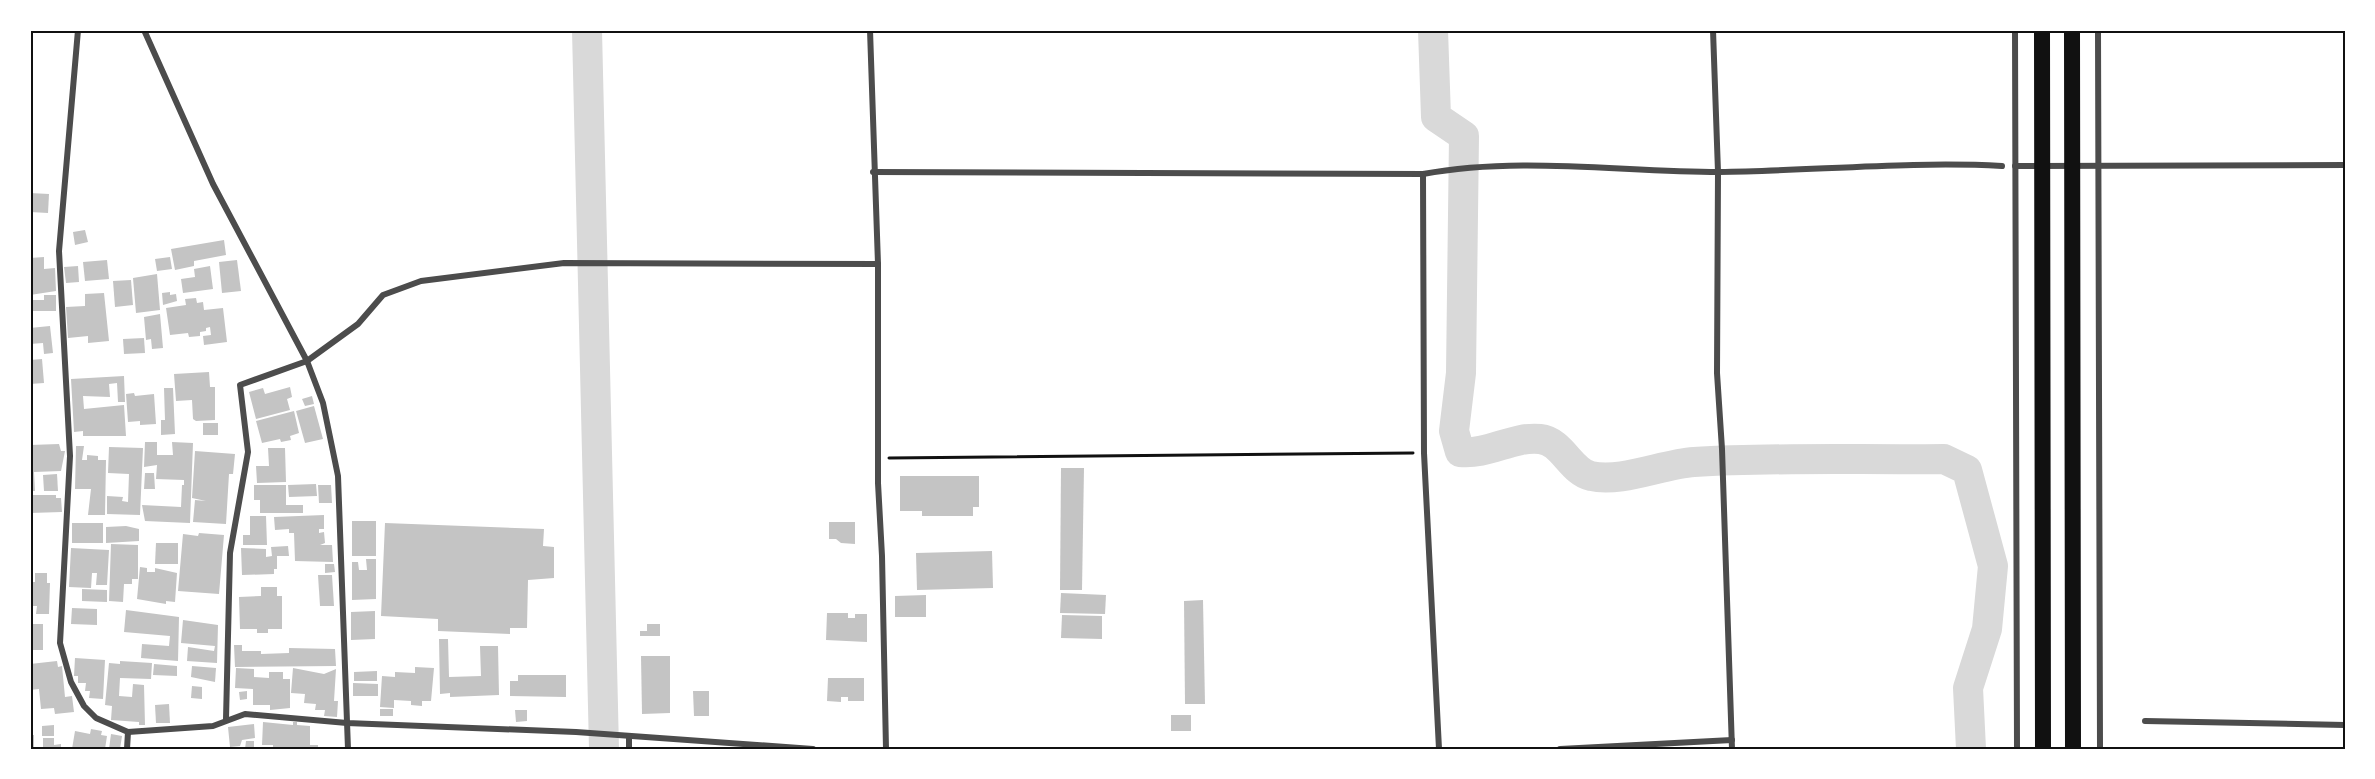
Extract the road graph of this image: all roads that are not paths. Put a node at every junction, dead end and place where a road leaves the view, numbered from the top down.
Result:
1 (78, 30) edge
2 (144, 30) edge
3 (870, 30) edge
4 (1713, 30) edge
5 (2015, 30) edge
6 (2042, 30) edge
7 (2072, 30) edge
8 (2098, 30) edge
9 (2345, 165) edge
10 (2002, 166) dead end
11 (2015, 166) junction
12 (2098, 166) junction
13 (873, 172) junction
14 (1718, 172) junction
15 (1423, 174) junction
16 (878, 264) junction
17 (307, 361) junction
18 (226, 719) junction
19 (2145, 721) dead end
20 (347, 723) junction
21 (2345, 725) edge
22 (128, 732) junction
23 (629, 736) junction
24 (1732, 740) junction
25 (127, 749) edge
26 (348, 749) edge
27 (629, 749) edge
28 (813, 749) edge
29 (886, 749) edge
30 (1439, 749) edge
31 (1560, 749) edge
32 (1732, 749) edge
33 (2017, 749) edge
34 (2043, 749) edge
35 (2073, 749) edge
36 (2100, 749) edge

1 - 22 street
2 - 17 street
3 - 13 street
4 - 14 street
5 - 11 street
6 - 34 highway
7 - 35 highway
8 - 12 street
9 - 12 street
10 - 14 street
11 - 12 street
11 - 33 street
12 - 36 street
13 - 15 street
13 - 16 street
14 - 15 street
14 - 24 street
15 - 30 street
16 - 17 street
16 - 29 street
17 - 18 street
17 - 20 street
18 - 20 street
18 - 22 street
19 - 21 street
20 - 23 street
20 - 26 street
22 - 25 street
23 - 27 street
23 - 28 street
24 - 31 street
24 - 32 street

